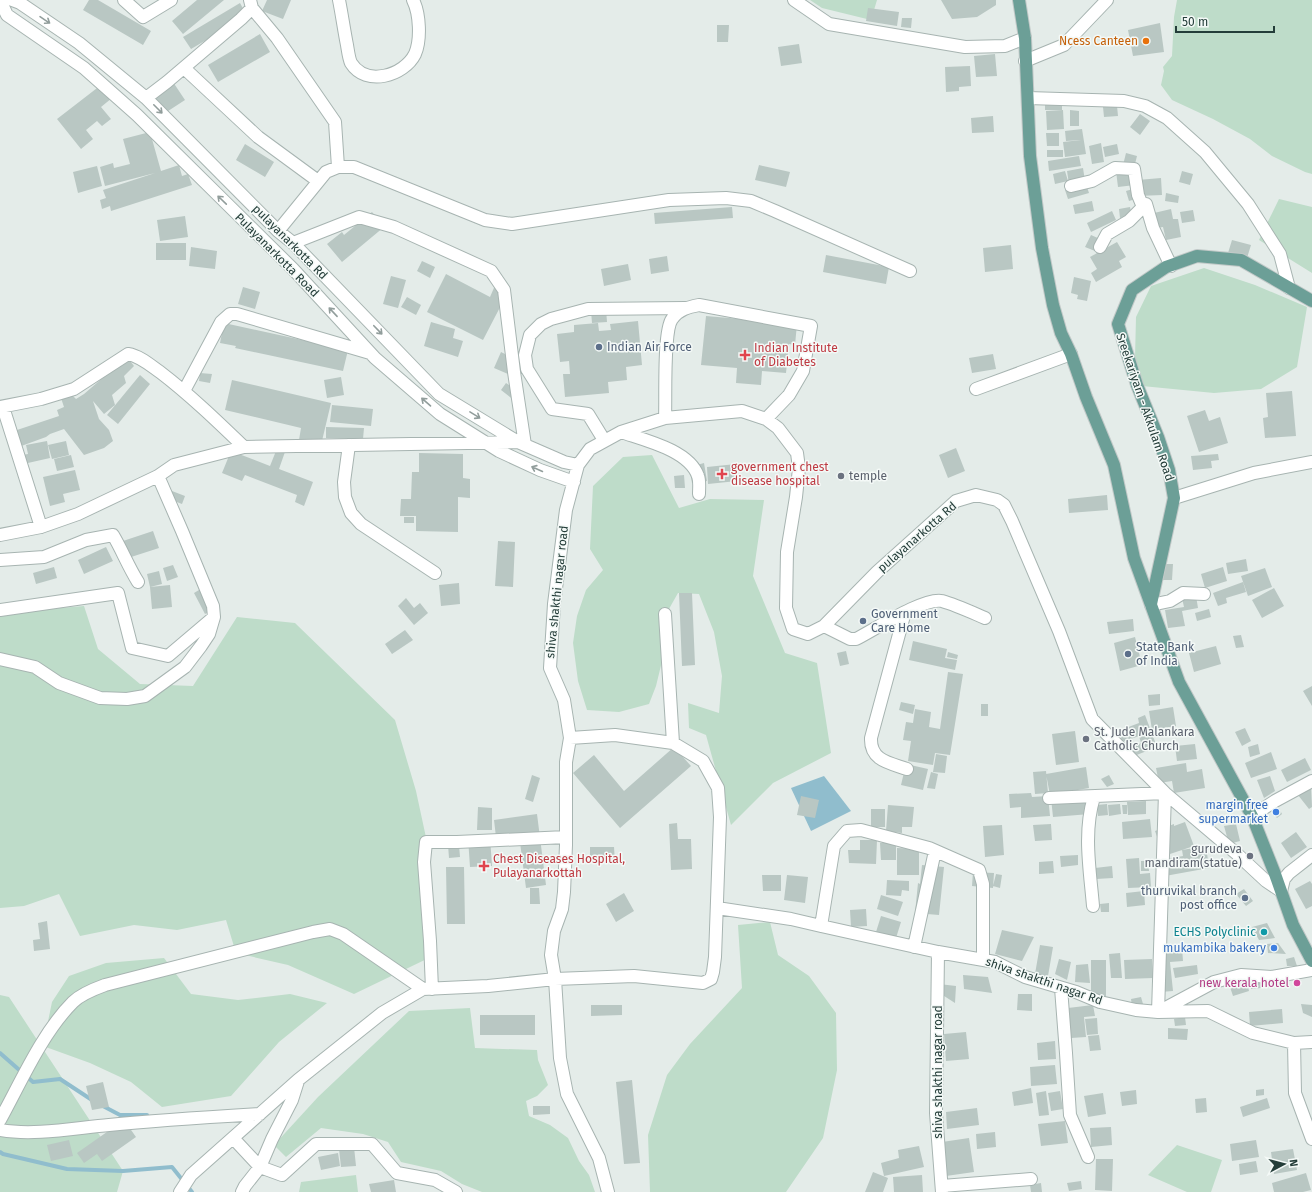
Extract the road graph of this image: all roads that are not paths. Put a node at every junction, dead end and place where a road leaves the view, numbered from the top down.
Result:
1 (0, 0) edge
2 (12, 0) edge
3 (124, 0) edge
4 (171, 0) edge
5 (339, 0) edge
6 (413, 0) edge
7 (794, 0) edge
8 (1019, 0) edge
9 (1107, 0) edge
10 (251, 4) edge
11 (1025, 38) junction
12 (1025, 61) junction
13 (184, 68) junction
14 (146, 98) junction
15 (1028, 98) junction
16 (338, 167) junction
17 (318, 181) junction
18 (1071, 186) dead end
19 (1143, 207) junction
20 (278, 231) junction
21 (293, 243) junction
22 (1100, 246) dead end
23 (1170, 266) junction
24 (910, 271) dead end
25 (1289, 288) junction
26 (1312, 301) edge
27 (685, 308) junction
28 (370, 353) junction
29 (1071, 354) junction
30 (976, 390) dead end
31 (184, 391) junction
32 (2, 407) edge
33 (665, 418) junction
34 (766, 419) junction
35 (621, 432) junction
36 (604, 440) junction
37 (485, 442) junction
38 (521, 443) junction
39 (349, 445) junction
40 (244, 447) junction
41 (1312, 462) edge
42 (578, 465) junction
43 (158, 476) junction
44 (574, 482) junction
45 (699, 494) dead end
46 (1174, 498) junction
47 (41, 527) junction
48 (0, 535) edge
49 (0, 560) edge
50 (435, 573) dead end
51 (138, 582) dead end
52 (1204, 594) dead end
53 (1151, 605) junction
54 (0, 610) edge
55 (905, 612) junction
56 (665, 614) dead end
57 (214, 617) junction
58 (985, 618) dead end
59 (824, 626) junction
60 (0, 659) edge
61 (570, 738) junction
62 (673, 743) junction
63 (907, 769) dead end
64 (1312, 781) edge
65 (1165, 793) junction
66 (1094, 797) junction
67 (1049, 798) dead end
68 (1252, 816) junction
69 (566, 838) junction
70 (935, 851) junction
71 (1312, 855) edge
72 (1281, 891) junction
73 (1093, 906) dead end
74 (717, 908) junction
75 (821, 926) junction
76 (914, 947) junction
77 (938, 952) junction
78 (1310, 955) edge
79 (983, 959) junction
80 (1312, 970) edge
81 (555, 979) junction
82 (1061, 988) junction
83 (427, 989) junction
84 (1158, 1012) junction
85 (1312, 1042) edge
86 (1294, 1043) junction
87 (298, 1080) junction
88 (260, 1114) junction
89 (0, 1120) edge
90 (0, 1130) edge
91 (233, 1138) junction
92 (1312, 1139) edge
93 (1088, 1157) dead end
94 (260, 1167) junction
95 (1031, 1179) dead end
96 (942, 1189) edge
97 (180, 1192) edge
98 (242, 1192) edge
99 (456, 1192) edge
100 (608, 1192) edge

28 -> 1 street, Pulayanarkotta Road
2 -> 14 street, pulayanarkotta Rd
3 - 4 street
5 - 6 street
7 - 11 street
8 - 11 main road
9 - 12 street
10 - 13 street
10 - 16 street
11 - 12 main road
12 - 15 main road
13 - 14 street
13 - 17 street
14 -> 20 street, pulayanarkotta Rd
15 - 25 street
15 - 29 main road
16 - 17 street
16 - 24 street
17 - 20 street
18 - 19 street
19 - 22 street
19 - 23 street
20 - 21 street, pulayanarkotta Rd
21 -> 38 street, pulayanarkotta Rd
21 - 38 street
23 - 25 main road, Sreekariyam - Akkulam Road
23 - 46 main road, Sreekariyam - Akkulam Road
25 - 26 main road, Sreekariyam - Akkulam Road
27 - 33 street
27 - 34 street
27 - 36 street
28 - 31 street
37 -> 28 street, Pulayanarkotta Road
29 - 30 street
29 - 53 main road
31 - 32 street
31 - 40 street
32 - 47 street
33 - 34 street, pulayanarkotta Rd
33 - 35 street, pulayanarkotta Rd
34 - 59 street, pulayanarkotta Rd
35 - 36 street, pulayanarkotta Rd
35 - 45 street
36 - 42 street, pulayanarkotta Rd
37 - 38 street
37 - 39 street
44 -> 37 street, Pulayanarkotta Road
38 - 42 street, pulayanarkotta Rd
39 - 40 street
39 - 50 street
40 - 43 street
41 - 46 street
42 - 44 street, pulayanarkotta Rd
43 - 47 street
43 - 57 street
44 - 61 street, shiva shakthi nagar road
46 - 53 main road, Sreekariyam - Akkulam Road
47 - 48 street
49 - 51 street
52 - 53 street
53 - 68 main road
54 - 57 street
55 - 58 street
55 - 59 street
55 - 63 street
56 - 62 street
57 - 60 street
59 - 65 street, pulayanarkotta Rd
61 - 62 street
61 - 69 street, shiva shakthi nagar road
62 - 74 street
64 - 68 street
65 - 66 street
65 - 72 street, pulayanarkotta Rd
65 - 84 street
66 - 67 street
66 - 73 street
68 - 72 main road
69 - 81 street, shiva shakthi nagar road
69 - 83 street
70 - 75 street
70 - 76 street
70 - 79 street
71 - 72 street
72 - 78 main road
74 - 75 street, shiva shakthi nagar Rd
74 - 81 street
75 - 76 street, shiva shakthi nagar Rd
76 - 77 street, shiva shakthi nagar Rd
77 - 79 street, shiva shakthi nagar Rd
77 - 96 street, shiva shakthi nagar road
79 - 82 street, shiva shakthi nagar Rd
80 - 84 street
81 - 83 street
81 - 100 street, shiva shakthi nagar road
82 - 84 street, shiva shakthi nagar Rd
82 - 93 street
83 - 87 street
83 - 89 street
84 - 86 street, shiva shakthi nagar Rd
85 - 86 street, shiva shakthi nagar Rd
86 - 92 street
87 - 88 street
87 - 94 street
88 - 90 street
88 - 91 street
91 - 94 street
91 - 97 street
94 - 98 street
94 - 99 street
95 - 96 street

